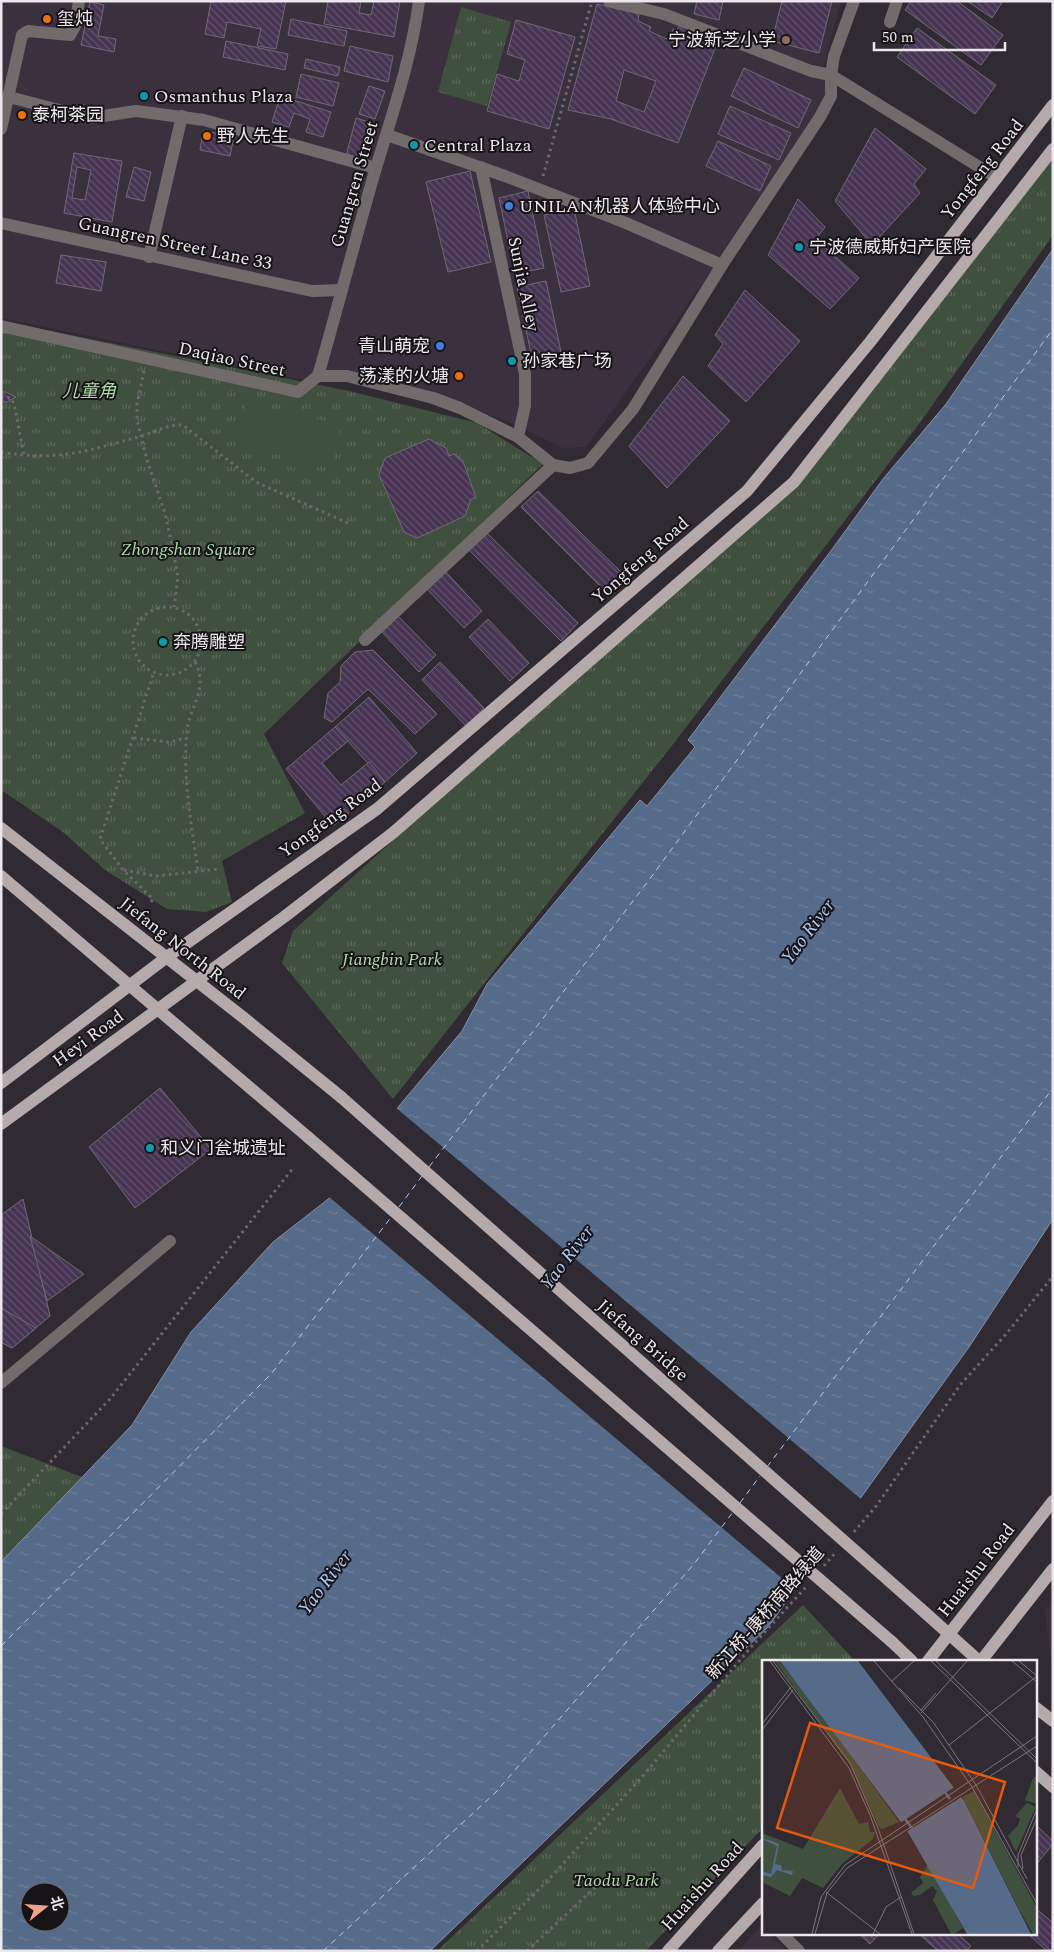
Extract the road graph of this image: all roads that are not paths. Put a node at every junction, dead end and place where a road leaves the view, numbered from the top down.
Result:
1 (79, 1) edge
2 (419, 1) edge
3 (609, 1) edge
4 (854, 1) edge
5 (897, 1) edge
6 (890, 22) dead end
7 (831, 75) junction
8 (9, 98) junction
9 (1053, 105) edge
10 (182, 116) junction
11 (1, 129) edge
12 (387, 135) junction
13 (1053, 149) edge
14 (481, 167) junction
15 (376, 168) junction
16 (997, 178) junction
17 (1, 223) edge
18 (149, 257) junction
19 (722, 265) junction
20 (342, 290) junction
21 (1, 326) edge
22 (318, 376) junction
23 (518, 437) junction
24 (553, 465) junction
25 (364, 640) dead end
26 (1, 828) edge
27 (1, 876) edge
28 (167, 957) junction
29 (196, 981) junction
30 (130, 986) junction
31 (157, 1009) junction
32 (1, 1083) edge
33 (341, 1098) joint
34 (1, 1124) edge
35 (170, 1241) dead end
36 (1, 1383) edge
37 (1053, 1500) edge
38 (1053, 1570) edge
39 (948, 1633) junction
40 (911, 1660) edge
41 (929, 1660) edge
42 (979, 1660) edge
43 (981, 1660) edge
44 (1036, 1707) edge
45 (1053, 1721) edge
46 (1036, 1772) edge
47 (1053, 1787) edge
48 (762, 1846) edge
49 (761, 1910) edge
50 (782, 1934) edge
51 (668, 1951) edge
52 (718, 1951) edge
53 (799, 1951) edge

1 - 8 street
2 - 12 street, Guangren Street
3 - 7 street
4 - 7 street
5 - 6 street
7 - 16 street
7 - 19 street
8 - 10 street
8 - 11 street
9 - 16 main road, Yongfeng Road
10 - 15 street
10 - 18 street
12 - 14 street
12 - 15 street, Guangren Street
13 - 29 main road
14 - 19 street
14 - 23 street, Sunjia Alley
15 - 20 street, Guangren Street
16 - 28 main road, Yongfeng Road
17 - 18 street, Guangren Street Lane 33
18 - 20 street, Guangren Street Lane 33
19 - 24 street
20 - 22 street, Guangren Street
21 - 22 street, Daqiao Street
22 - 23 street
23 - 24 street
24 - 25 street
26 - 28 main road, Jiefang North Road
27 - 30 main road
28 - 29 main road, Jiefang North Road
28 - 30 main road, Heyi Road
29 - 31 main road, Heyi Road
29 - 33 main road, Jiefang North Road
30 - 31 main road
30 - 32 main road, Heyi Road
31 - 34 main road, Heyi Road
31 - 40 main road, bridge
33 - 39 main road, Jiefang Bridge, bridge
35 - 36 street
37 - 39 main road, Huaishu Road
38 - 43 main road
39 - 41 main road, Huaishu Road
39 - 42 main road, Jiefang Bridge
44 - 45 main road
46 - 47 main road
48 - 51 main road, Huaishu Road
49 - 52 main road
50 - 53 street

